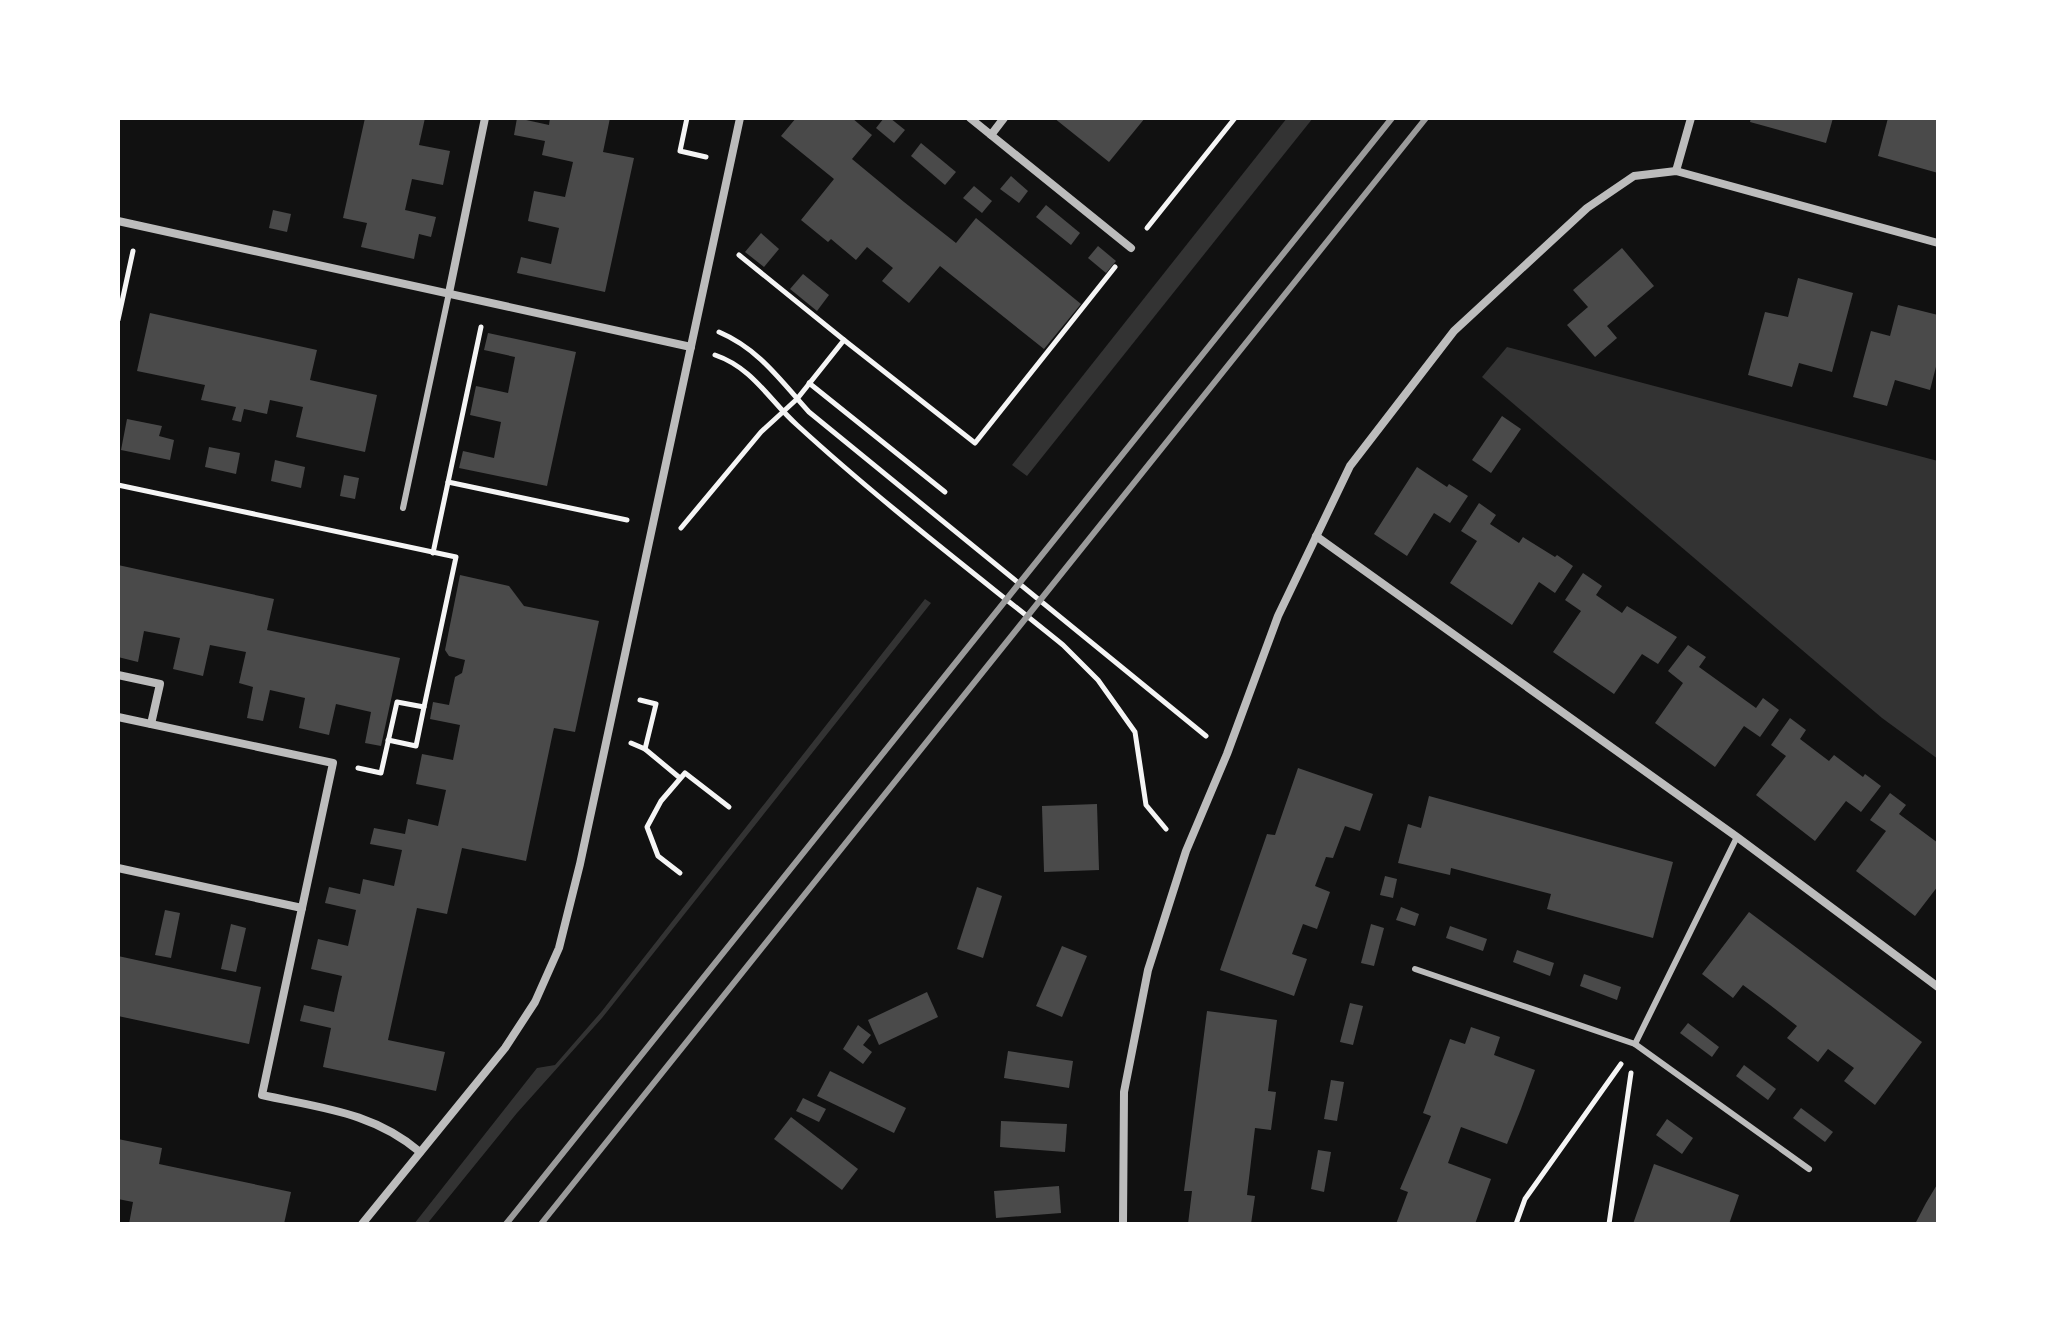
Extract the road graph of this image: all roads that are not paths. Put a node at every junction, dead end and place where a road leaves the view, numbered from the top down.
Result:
1 (485, 118) edge
2 (740, 118) edge
3 (970, 118) edge
4 (1004, 118) edge
5 (1691, 118) edge
6 (991, 135) junction
7 (1676, 171) junction
8 (118, 221) edge
9 (1938, 243) edge
10 (1131, 248) road end
11 (449, 293) junction
12 (691, 347) junction
13 (403, 508) dead end
14 (1316, 536) junction
15 (118, 675) edge
16 (118, 717) edge
17 (151, 724) junction
18 (1737, 837) junction
19 (118, 868) edge
20 (302, 908) junction
21 (1415, 969) dead end
22 (1938, 987) edge
23 (1635, 1044) junction
24 (420, 1152) junction
25 (1809, 1169) dead end
26 (362, 1224) edge
27 (1123, 1224) edge

1 - 11 street
2 - 12 street
3 - 6 street
4 - 6 street
5 - 7 street
6 - 10 street
7 - 9 street
7 - 14 street
8 - 11 street
11 - 12 street
11 - 13 lane
12 - 24 street
14 - 18 street
14 - 27 street
15 - 17 street
16 - 17 street
17 - 20 street
18 - 22 street
18 - 23 lane
19 - 20 street
20 - 24 street
21 - 23 lane
23 - 25 lane
24 - 26 street

